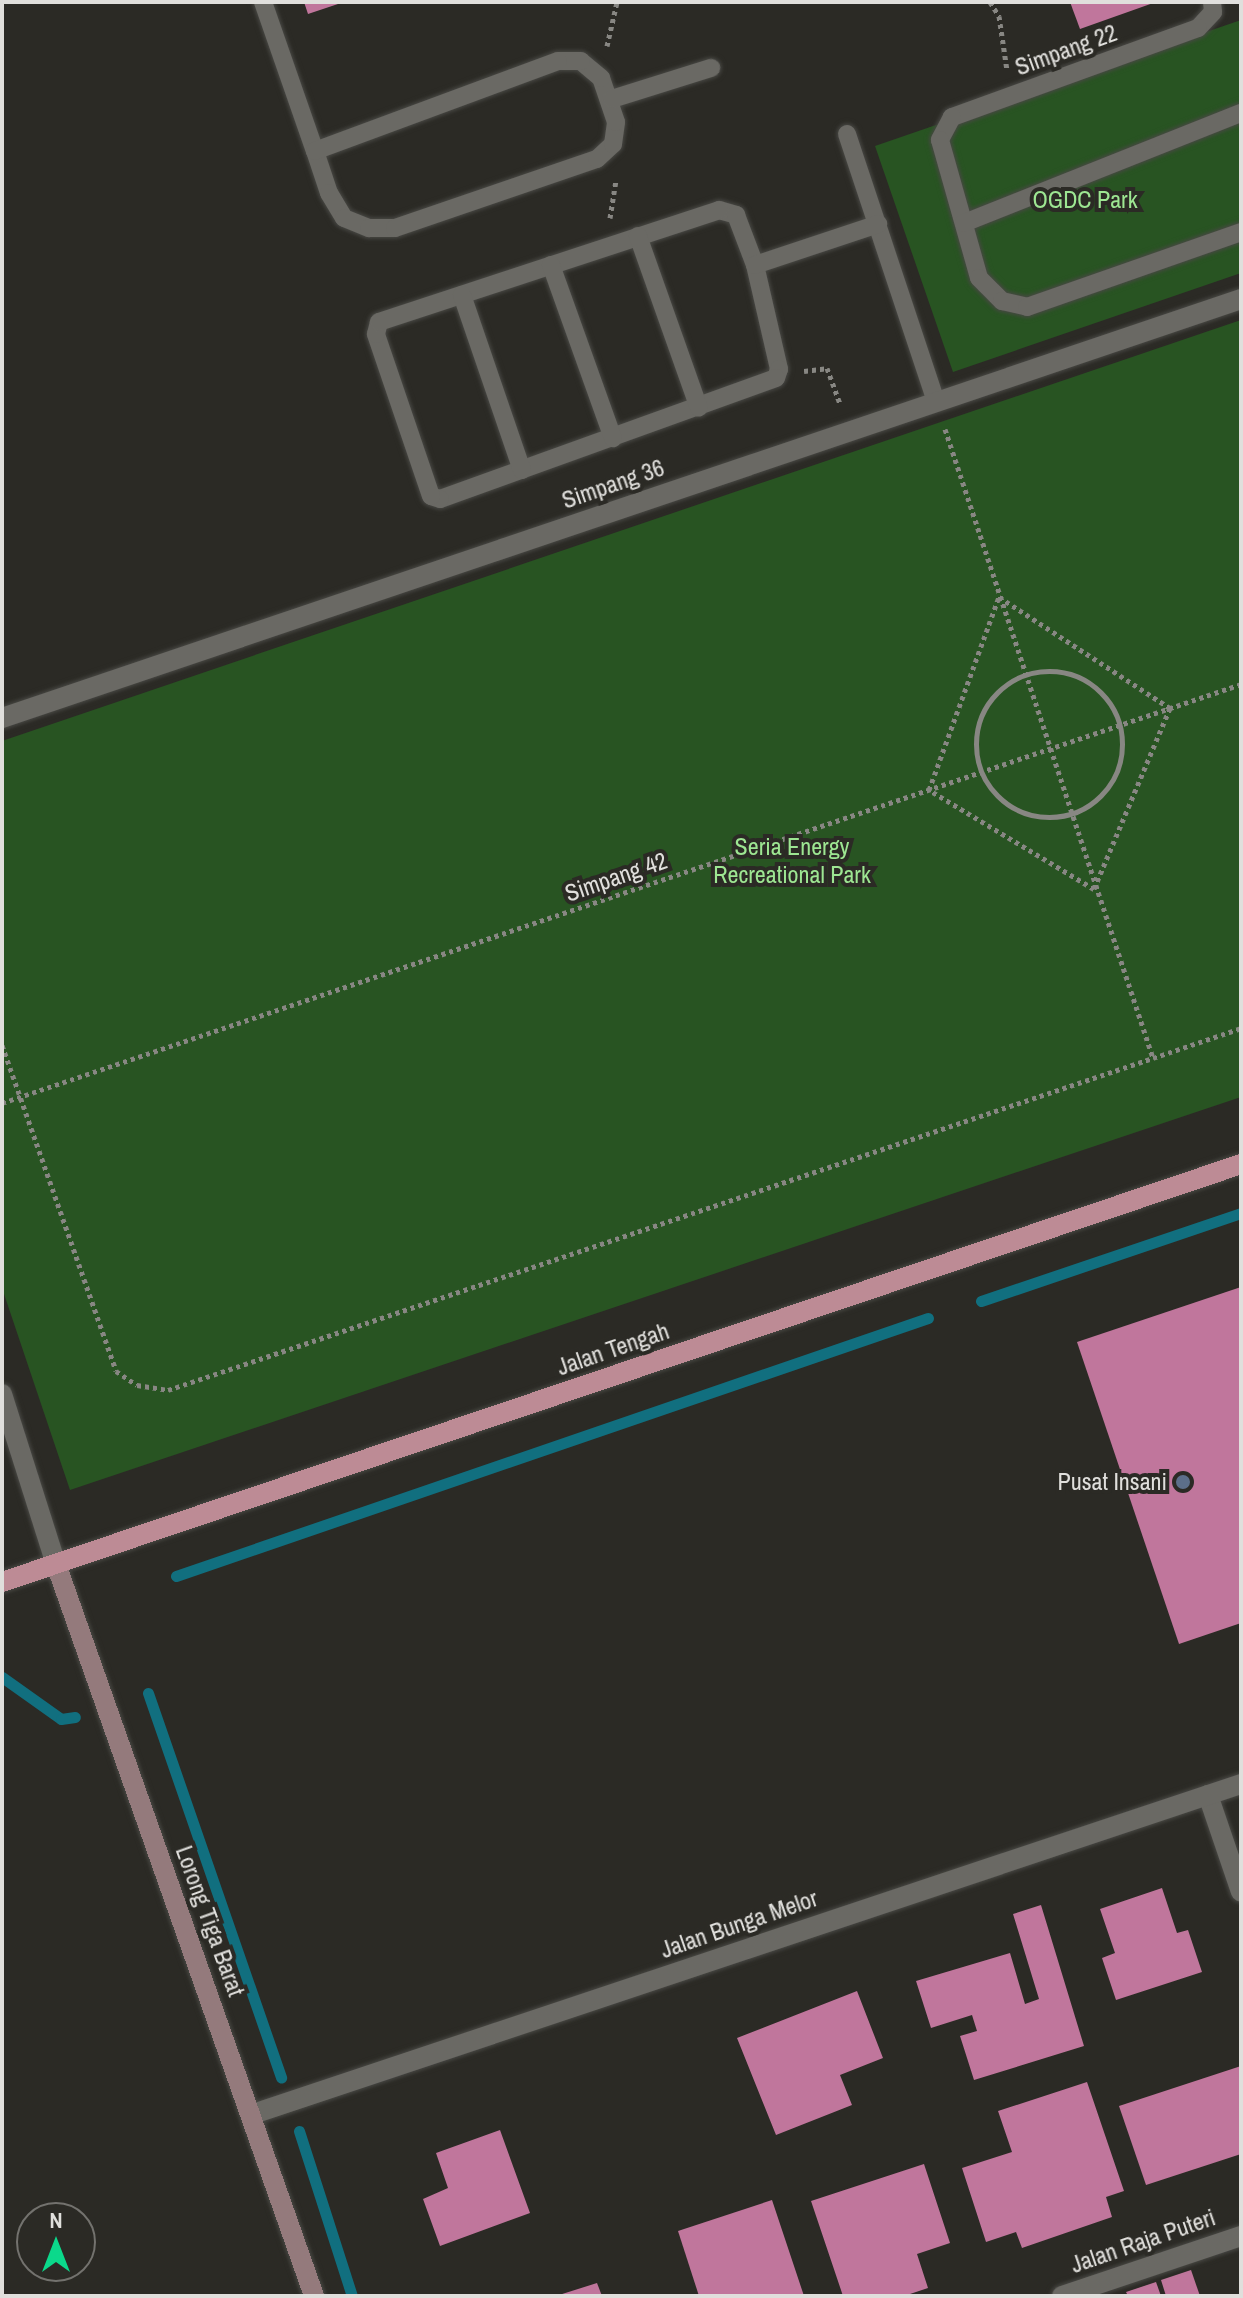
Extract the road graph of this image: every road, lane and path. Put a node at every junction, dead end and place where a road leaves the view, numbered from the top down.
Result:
1 (263, 2) edge
2 (617, 2) edge
3 (990, 2) edge
4 (1212, 2) edge
5 (711, 68) dead end
6 (601, 78) junction
7 (1011, 96) junction
8 (612, 99) junction
9 (1241, 113) edge
10 (847, 134) dead end
11 (613, 144) junction
12 (315, 151) junction
13 (964, 223) junction
14 (878, 224) junction
15 (1241, 232) edge
16 (638, 236) junction
17 (602, 249) junction
18 (551, 265) junction
19 (755, 265) junction
20 (462, 295) junction
21 (1241, 299) edge
22 (776, 378) junction
23 (936, 402) junction
24 (699, 408) junction
25 (848, 432) junction
26 (613, 438) junction
27 (522, 470) junction
28 (999, 597) junction
29 (1024, 675) junction
30 (1241, 684) edge
31 (1170, 708) junction
32 (2, 718) edge
33 (1119, 724) junction
34 (1051, 748) junction
35 (981, 770) junction
36 (929, 790) junction
37 (1074, 813) junction
38 (1094, 889) junction
39 (1241, 1028) edge
40 (2, 1045) edge
41 (1153, 1058) junction
42 (19, 1098) junction
43 (2, 1103) edge
44 (1241, 1164) edge
45 (2, 1394) edge
46 (56, 1564) junction
47 (2, 1582) edge
48 (1241, 1784) edge
49 (1208, 1795) junction
50 (1241, 1892) edge
51 (253, 2114) junction
52 (1241, 2236) edge
53 (314, 2296) edge
54 (1062, 2296) edge

1 - 12 lane
2 - 6 path
3 - 7 path
4 - 7 lane, Simpang 22
5 - 8 lane
6 - 8 lane
6 - 12 lane
7 - 13 lane, Simpang 22
8 - 11 lane
9 - 13 lane
10 - 14 lane
11 - 12 lane
11 - 17 path
13 - 15 lane, Simpang 22
14 - 19 lane
14 - 23 lane
16 - 17 lane
16 - 19 lane
16 - 24 lane
17 - 18 lane
18 - 20 lane
18 - 26 lane
19 - 22 lane
20 - 27 lane
20 - 27 lane
21 - 23 street, Simpang 36
22 - 24 lane
22 - 25 path
23 - 25 street, Simpang 36
23 - 28 path
24 - 26 lane
25 - 32 street, Simpang 36
26 - 27 lane
28 - 29 path
28 - 31 path
28 - 36 path
29 - 33 path
29 - 34 path
29 - 35 path
30 - 31 path, Simpang 42
31 - 33 path, Simpang 42
31 - 38 path
33 - 34 path, Simpang 42
33 - 37 path
34 - 35 path, Simpang 42
34 - 37 path
35 - 36 path, Simpang 42
35 - 37 path
36 - 38 path
36 - 42 path, Simpang 42
37 - 38 path
38 - 41 path
39 - 41 path
40 - 42 path
41 - 42 path
42 - 43 path, Simpang 42
44 - 46 main road, Jalan Tengah
45 - 46 street
46 - 47 main road, Jalan Tengah
46 - 51 main road, Lorong Tiga Barat
48 - 49 street, Jalan Bunga Melor
49 - 50 street
49 - 51 street, Jalan Bunga Melor
51 - 53 main road, Lorong Tiga Barat
52 - 54 street, Jalan Raja Puteri

